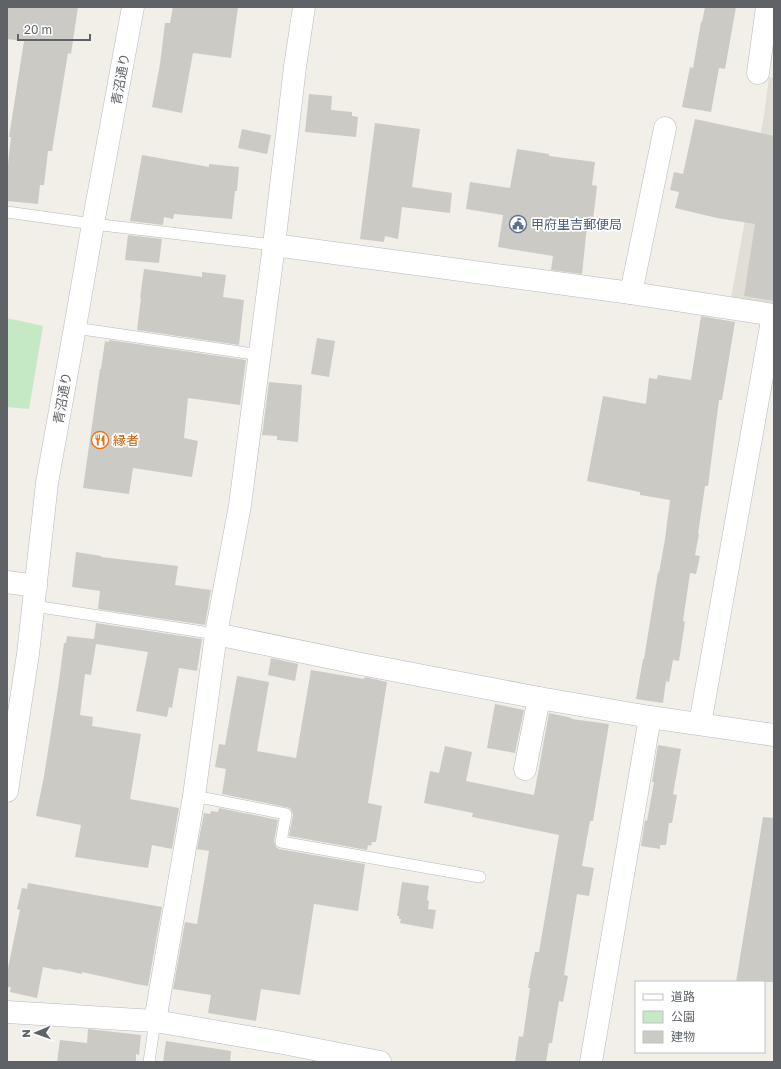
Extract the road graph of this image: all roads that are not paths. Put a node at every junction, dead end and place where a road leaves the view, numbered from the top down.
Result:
1 (133, 7) edge
2 (304, 7) edge
3 (767, 7) edge
4 (758, 73) dead end
5 (665, 128) dead end
6 (7, 212) edge
7 (93, 224) junction
8 (274, 244) junction
9 (631, 293) junction
10 (774, 315) edge
11 (75, 328) junction
12 (260, 355) junction
13 (7, 582) edge
14 (35, 596) junction
15 (216, 634) junction
16 (539, 698) junction
17 (650, 717) junction
18 (700, 724) junction
19 (774, 735) edge
20 (525, 769) dead end
21 (7, 791) edge
22 (194, 796) junction
23 (480, 877) dead end
24 (7, 1012) edge
25 (155, 1021) junction
26 (329, 1057) edge
27 (149, 1062) edge
28 (380, 1062) edge
29 (591, 1062) edge

1 - 7 street, 青沼通り
2 - 8 street
3 - 4 street
5 - 9 street
6 - 7 lane
7 - 8 lane
7 - 11 street, 青沼通り
8 - 9 street
8 - 12 street
9 - 10 street
10 - 18 street
11 - 12 lane
11 - 14 street, 青沼通り
12 - 15 street
13 - 14 street
14 - 15 lane
14 - 21 street, 青沼通り
15 - 16 street
15 - 22 street
16 - 17 street
16 - 20 street
17 - 18 street
17 - 29 street
18 - 19 street
22 - 23 lane
22 - 25 street
24 - 25 street
25 - 26 street
25 - 27 lane
26 - 28 street

